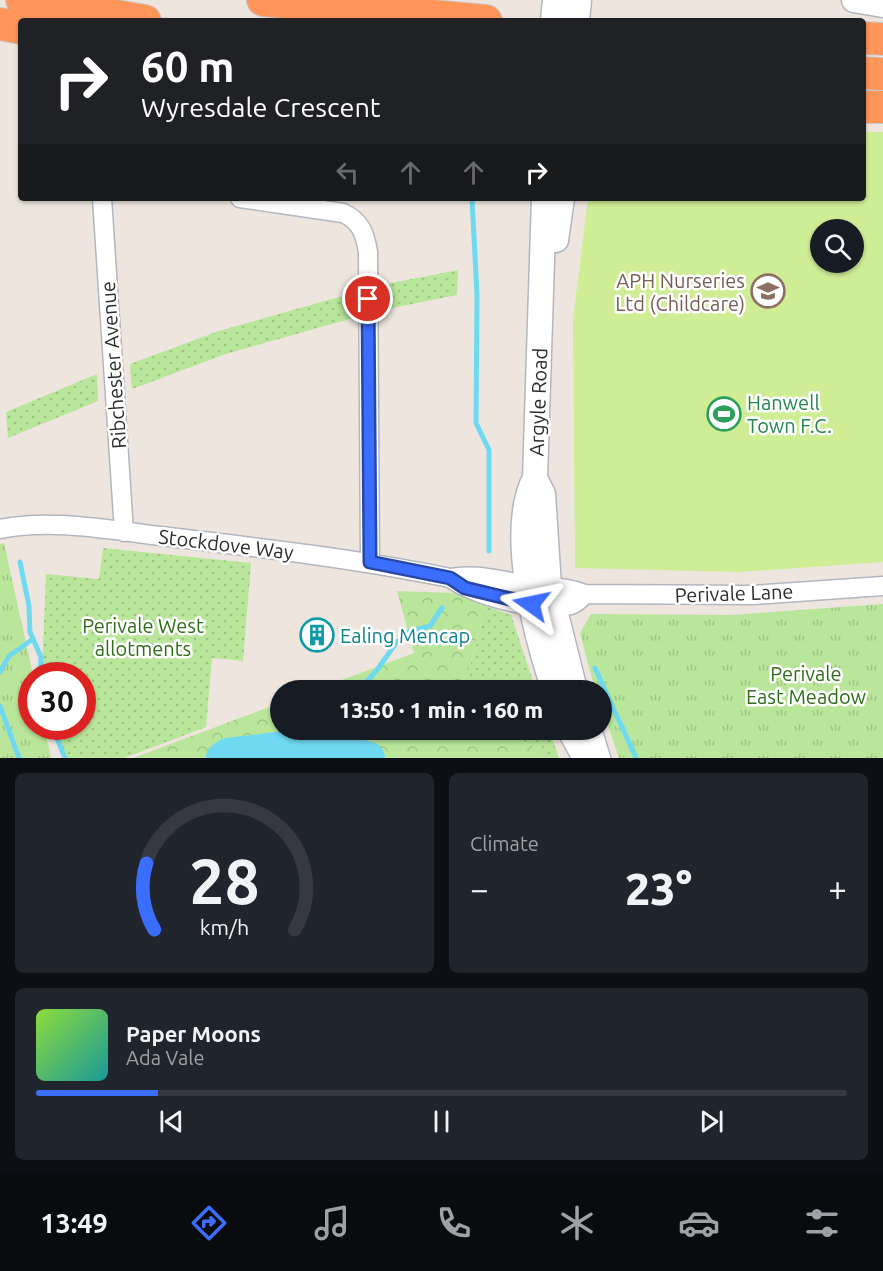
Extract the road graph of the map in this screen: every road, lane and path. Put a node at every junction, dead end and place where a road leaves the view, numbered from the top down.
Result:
1 (22, 0) edge
2 (263, 0) edge
3 (854, 0) edge
4 (883, 4) edge
5 (127, 18) edge
6 (454, 18) edge
7 (0, 24) edge
8 (18, 27) edge
9 (866, 38) edge
10 (883, 39) edge
11 (866, 73) edge
12 (883, 74) edge
13 (866, 107) edge
14 (883, 107) edge
15 (102, 201) edge
16 (261, 201) edge
17 (544, 201) edge
18 (562, 201) edge
19 (542, 327) junction
20 (0, 529) edge
21 (124, 532) junction
22 (370, 562) junction
23 (883, 586) edge
24 (540, 595) junction
25 (553, 680) edge
26 (571, 680) edge
27 (575, 740) edge
28 (592, 740) edge
29 (585, 758) edge
30 (598, 758) edge

1 - 5 highway
2 - 6 highway
3 - 4 main road
7 - 8 highway
9 - 10 highway
11 - 12 highway
13 - 14 highway
15 - 21 street, Ribchester Avenue
16 - 22 street
17 - 19 main road, Argyle Road
18 - 19 main road, Argyle Road
19 - 24 main road, Argyle Road
20 - 21 street, Stockdove Way
21 - 22 street, Stockdove Way
22 - 24 street, Stockdove Way
23 - 24 street, Perivale Lane
24 - 25 main road, Argyle Road
24 - 26 main road, Argyle Road
27 - 29 main road
28 - 30 main road

